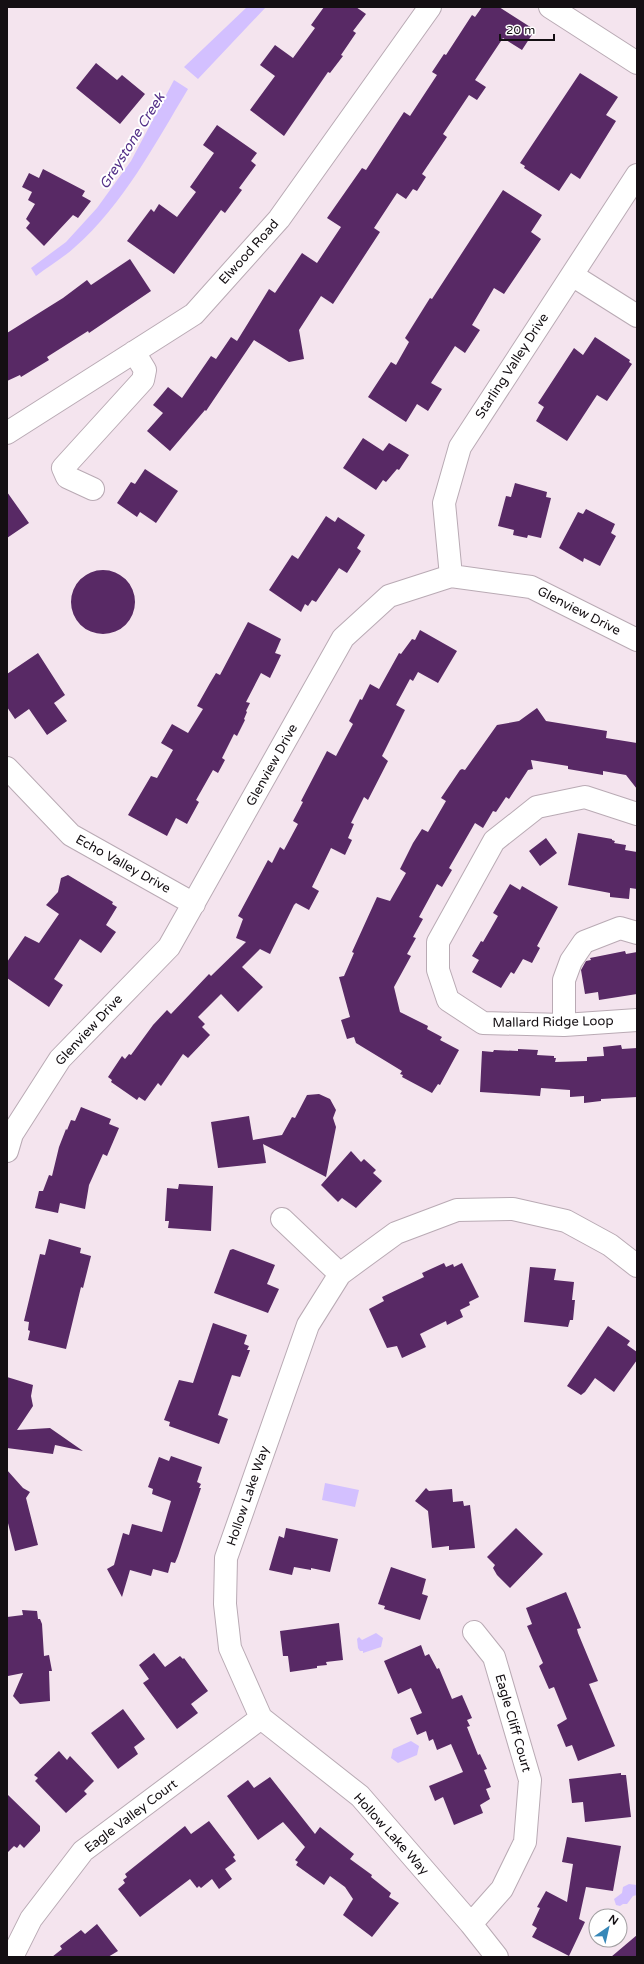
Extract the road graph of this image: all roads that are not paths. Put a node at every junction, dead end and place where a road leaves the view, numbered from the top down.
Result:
1 (430, 7) edge
2 (550, 7) edge
3 (637, 63) edge
4 (637, 175) edge
5 (572, 275) junction
6 (637, 316) edge
7 (134, 352) junction
8 (7, 433) edge
9 (93, 489) dead end
10 (451, 576) junction
11 (637, 640) edge
12 (7, 768) edge
13 (637, 814) edge
14 (194, 904) junction
15 (637, 933) edge
16 (637, 1020) edge
17 (564, 1025) junction
18 (7, 1151) edge
19 (282, 1219) dead end
20 (637, 1266) edge
21 (340, 1274) junction
22 (474, 1632) dead end
23 (261, 1718) junction
24 (470, 1924) junction
25 (12, 1957) edge
26 (497, 1957) edge

1 - 7 street, Elwood Road
2 - 3 street
4 - 5 street, Starling Valley Drive
5 - 6 street
5 - 10 street, Starling Valley Drive
7 - 8 street, Elwood Road
7 - 9 street
10 - 11 street, Glenview Drive
10 - 14 street, Glenview Drive
12 - 14 street, Echo Valley Drive
13 - 17 street, Mallard Ridge Loop
14 - 18 street, Glenview Drive
15 - 17 street
16 - 17 street, Mallard Ridge Loop
19 - 21 street
20 - 21 street, Hollow Lake Way
21 - 23 street, Hollow Lake Way
22 - 24 street, Eagle Cliff Court
23 - 24 street, Hollow Lake Way
23 - 25 street, Eagle Valley Court
24 - 26 street, Hollow Lake Way

